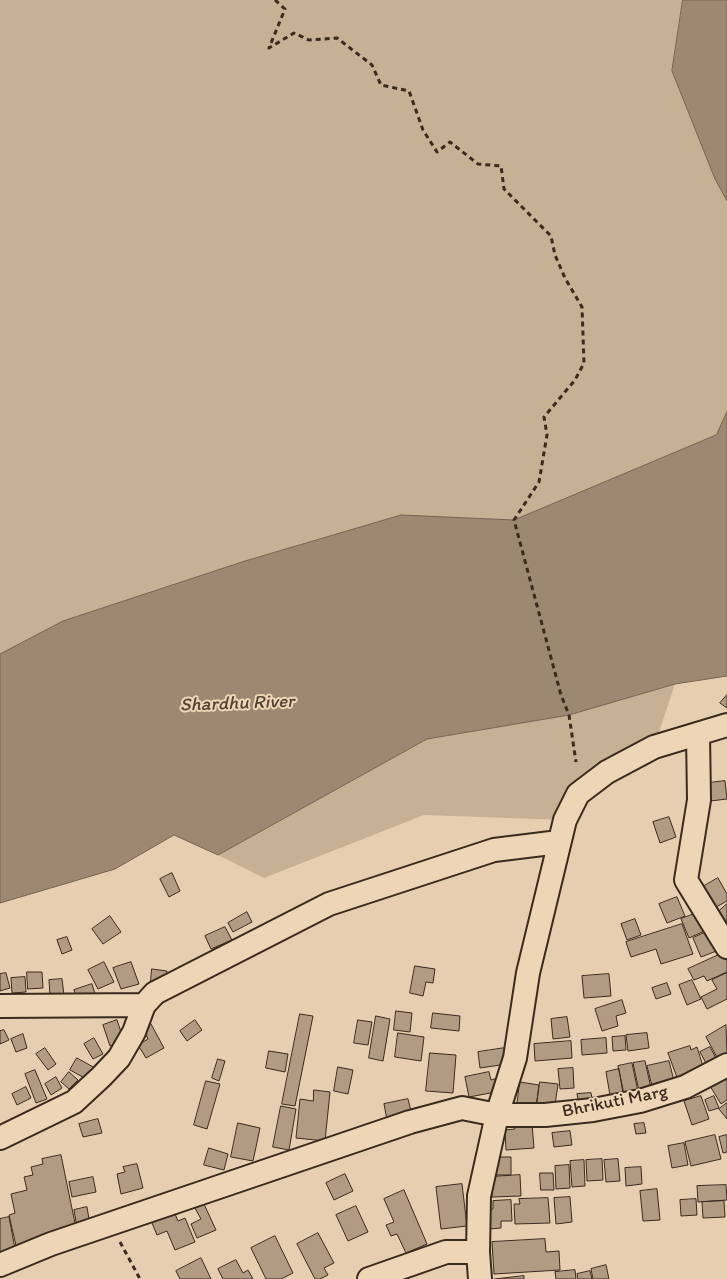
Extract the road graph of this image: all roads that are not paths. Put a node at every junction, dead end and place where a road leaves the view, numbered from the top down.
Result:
1 (727, 725) edge
2 (698, 734) junction
3 (559, 842) junction
4 (727, 947) edge
5 (144, 1005) junction
6 (0, 1006) edge
7 (727, 1065) edge
8 (497, 1115) junction
9 (0, 1138) edge
10 (478, 1252) junction
11 (2, 1270) edge
12 (369, 1279) edge
13 (480, 1279) edge

1 - 2 street
2 - 3 street
2 - 4 street
3 - 5 street
3 - 8 street
5 - 6 street
5 - 9 street
7 - 8 street, Bhrikuti Marg
8 - 10 street
8 - 11 street, Bhrikuti Marg
10 - 12 street
10 - 13 street

